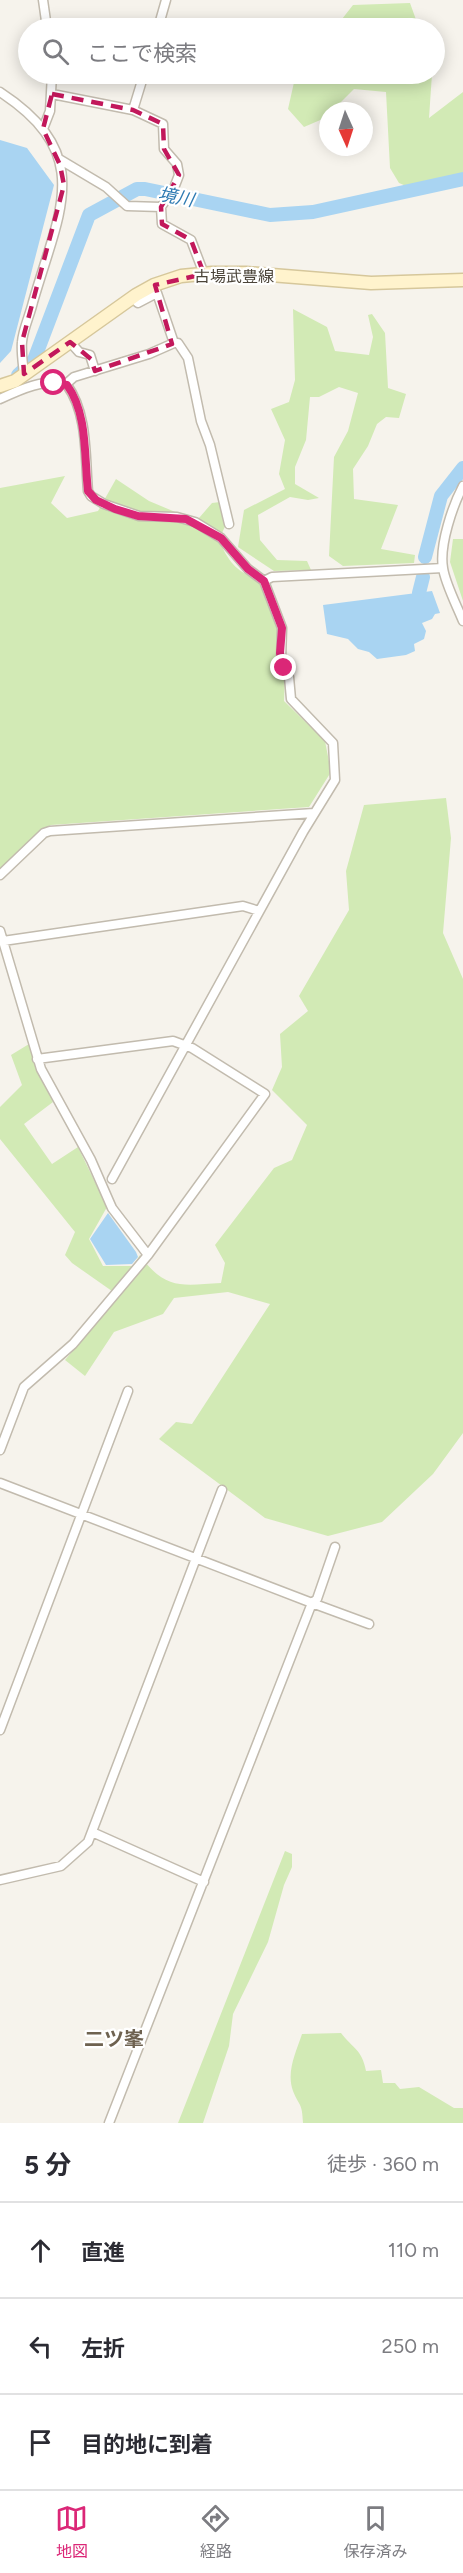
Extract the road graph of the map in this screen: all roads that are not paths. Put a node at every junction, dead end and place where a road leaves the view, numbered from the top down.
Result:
1 (43, 0) edge
2 (166, 0) edge
3 (46, 18) edge
4 (161, 18) edge
5 (52, 84) edge
6 (141, 84) edge
7 (0, 92) edge
8 (52, 94) junction
9 (134, 110) junction
10 (43, 129) junction
11 (58, 159) junction
12 (161, 207) junction
13 (204, 274) junction
14 (463, 280) edge
15 (132, 298) junction
16 (70, 342) junction
17 (174, 343) junction
18 (95, 371) junction
19 (24, 374) junction
20 (66, 384) junction
21 (0, 386) edge
22 (0, 399) edge
23 (463, 486) edge
24 (229, 524) dead end
25 (443, 568) junction
26 (264, 581) junction
27 (463, 621) edge
28 (314, 813) junction
29 (0, 875) edge
30 (259, 911) junction
31 (0, 931) edge
32 (3, 941) junction
33 (186, 1045) junction
34 (37, 1059) junction
35 (112, 1179) dead end
36 (148, 1255) junction
37 (128, 1391) dead end
38 (0, 1450) edge
39 (0, 1483) edge
40 (222, 1491) dead end
41 (82, 1514) junction
42 (335, 1547) dead end
43 (196, 1558) junction
44 (312, 1603) junction
45 (369, 1624) dead end
46 (0, 1730) edge
47 (92, 1832) junction
48 (0, 1880) edge
49 (204, 1882) junction
50 (109, 2123) edge

1 - 3 street
2 - 4 street
5 - 8 street
6 - 9 street
7 - 10 street
8 - 9 street
8 - 10 street
9 - 12 street
10 - 11 street
11 - 12 street
11 - 19 street
12 - 13 street
13 - 14 main road, 古場武豊線
13 - 15 main road, 古場武豊線
15 - 16 main road, 古場武豊線
15 - 17 street
16 - 18 street
16 - 19 main road, 古場武豊線
17 - 18 street
17 - 24 street
18 - 20 street
19 - 21 main road, 古場武豊線
20 - 22 street
20 - 26 street
23 - 25 street
25 - 26 street
25 - 27 street
26 - 28 street
28 - 29 street
28 - 30 street
30 - 32 street
30 - 33 street
31 - 32 street
32 - 34 street
33 - 34 street
33 - 35 street
33 - 36 street
34 - 36 street
36 - 38 street
37 - 41 street
39 - 41 street
40 - 43 street
41 - 43 street
41 - 46 street
42 - 44 street
43 - 44 street
43 - 47 street
44 - 45 street
44 - 49 street
47 - 48 street
47 - 49 street
49 - 50 street

